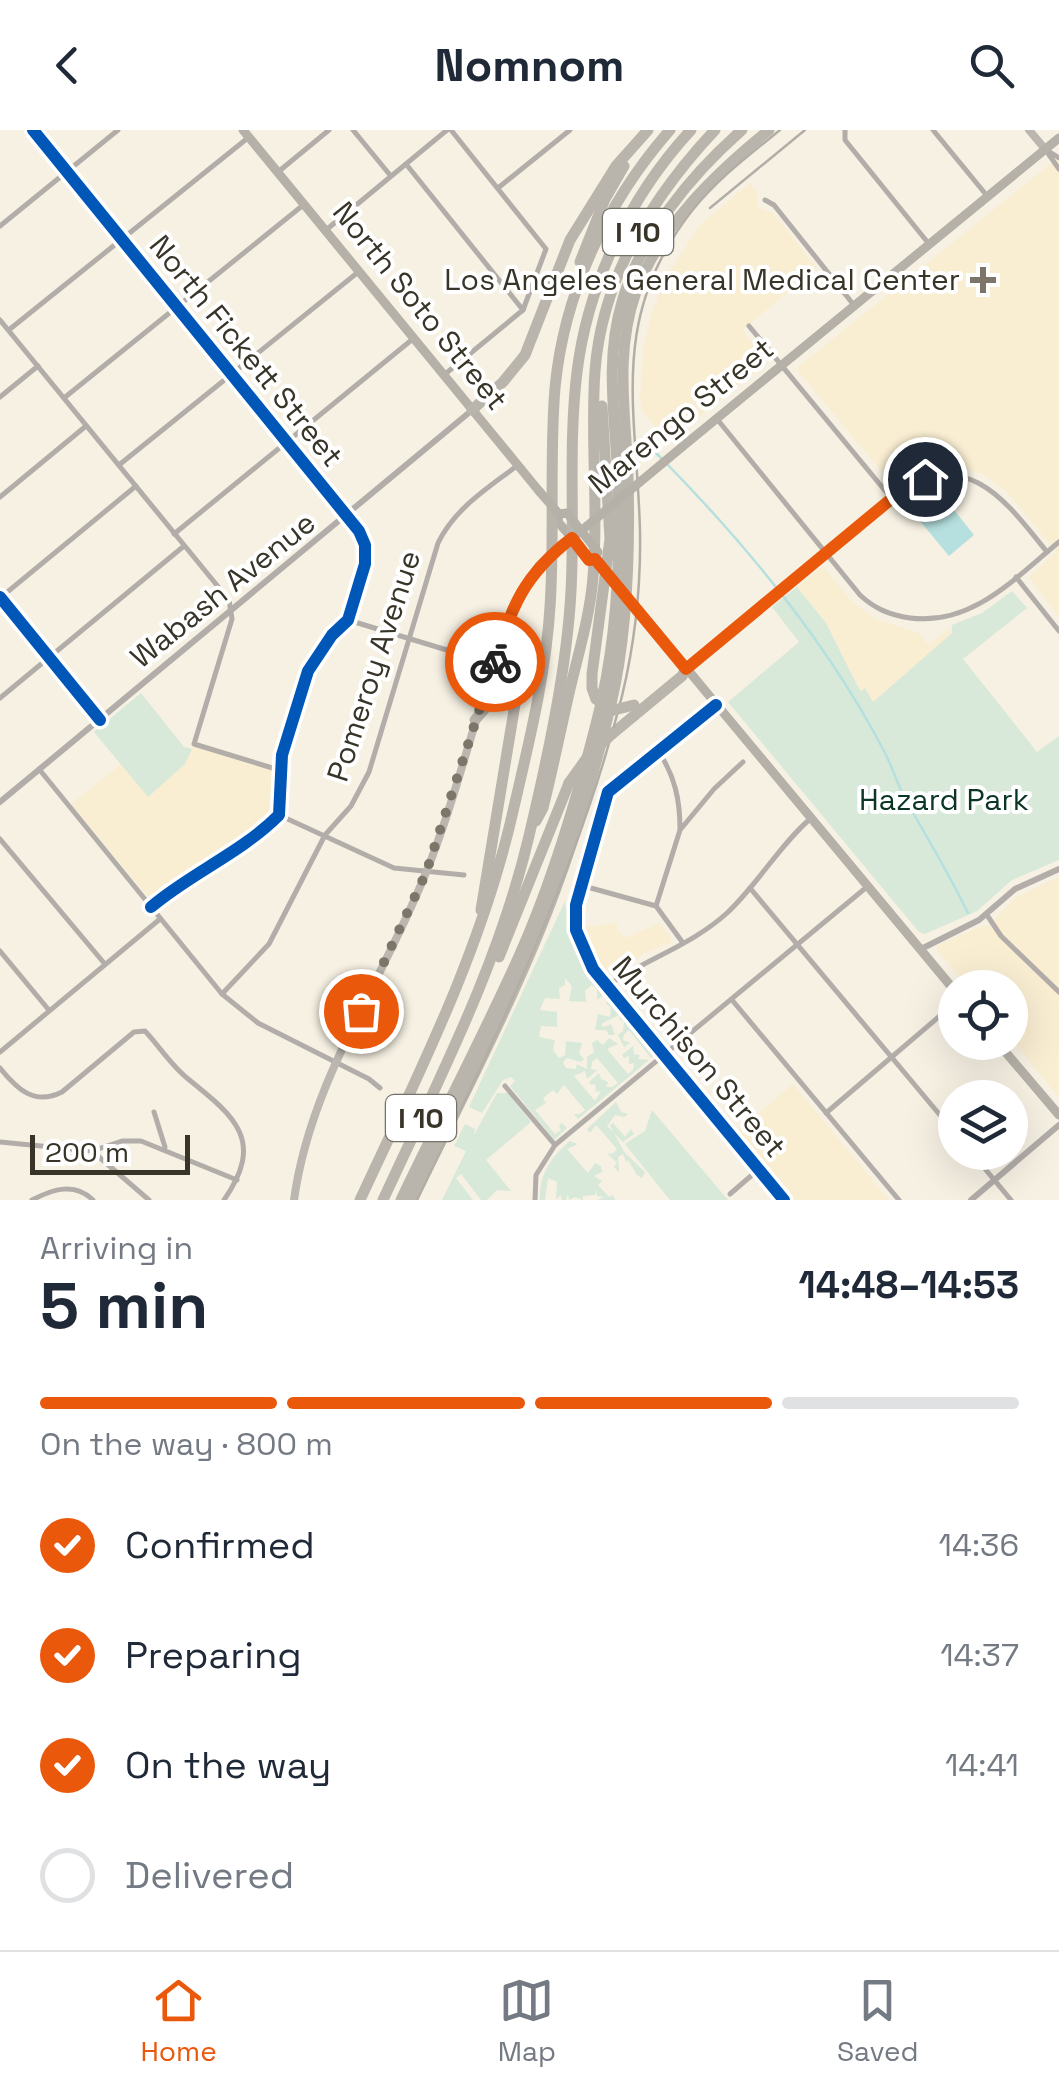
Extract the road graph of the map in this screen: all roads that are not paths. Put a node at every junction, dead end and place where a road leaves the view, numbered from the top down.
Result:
1 (34, 130) edge
2 (118, 130) edge
3 (329, 130) edge
4 (353, 130) edge
5 (449, 130) edge
6 (570, 130) edge
7 (649, 130) edge
8 (670, 130) edge
9 (691, 130) edge
10 (714, 130) edge
11 (742, 130) edge
12 (769, 130) edge
13 (933, 130) edge
14 (1029, 130) edge
15 (844, 132) edge
16 (246, 133) edge
17 (1059, 138) edge
18 (1045, 150) junction
19 (1059, 158) edge
20 (406, 164) junction
21 (1059, 168) edge
22 (68, 171) junction
23 (278, 172) junction
24 (390, 175) junction
25 (498, 188) junction
26 (988, 197) junction
27 (765, 200) dead end
28 (304, 204) junction
29 (0, 226) edge
30 (326, 230) junction
31 (121, 237) junction
32 (929, 244) junction
33 (359, 271) junction
34 (854, 306) junction
35 (177, 307) junction
36 (523, 310) junction
37 (0, 320) edge
38 (750, 326) dead end
39 (9, 330) junction
40 (414, 338) junction
41 (560, 349) junction
42 (596, 352) junction
43 (782, 365) junction
44 (38, 366) junction
45 (232, 374) junction
46 (444, 375) junction
47 (0, 397) edge
48 (64, 398) junction
49 (472, 410) junction
50 (717, 419) junction
51 (86, 426) junction
52 (287, 442) junction
53 (119, 465) junction
54 (518, 465) junction
55 (136, 486) junction
56 (0, 497) edge
57 (892, 500) junction
58 (347, 516) junction
59 (174, 534) junction
60 (576, 534) junction
61 (1059, 542) edge
62 (184, 546) junction
63 (1047, 552) junction
64 (826, 553) junction
65 (1016, 577) junction
66 (0, 597) edge
67 (232, 613) junction
68 (348, 620) junction
69 (1059, 631) edge
70 (409, 638) junction
71 (49, 657) junction
72 (494, 664) junction
73 (686, 669) junction
74 (517, 679) junction
75 (0, 698) edge
76 (716, 705) junction
77 (635, 710) junction
78 (100, 720) junction
79 (476, 720) junction
80 (659, 752) junction
81 (743, 762) dead end
82 (39, 769) junction
83 (280, 770) junction
84 (1, 800) edge
85 (279, 815) junction
86 (810, 818) junction
87 (680, 830) junction
88 (530, 834) junction
89 (325, 835) junction
90 (0, 839) edge
91 (1059, 868) edge
92 (426, 873) junction
93 (464, 875) dead end
94 (580, 884) junction
95 (868, 886) junction
96 (750, 888) junction
97 (656, 906) junction
98 (151, 907) junction
99 (987, 914) junction
100 (160, 918) junction
101 (684, 943) junction
102 (799, 945) junction
103 (920, 948) junction
104 (0, 951) edge
105 (472, 953) junction
106 (104, 963) junction
107 (938, 970) edge
108 (607, 986) junction
109 (1059, 992) edge
110 (222, 994) junction
111 (732, 1000) junction
112 (48, 1009) junction
113 (938, 1018) edge
114 (459, 1036) junction
115 (0, 1052) edge
116 (665, 1055) junction
117 (892, 1056) junction
118 (1012, 1060) edge
119 (336, 1063) junction
120 (0, 1068) edge
121 (506, 1086) dead end
122 (380, 1088) dead end
123 (154, 1112) dead end
124 (826, 1112) junction
125 (938, 1112) edge
126 (1059, 1115) edge
127 (1059, 1125) edge
128 (0, 1142) edge
129 (555, 1145) junction
130 (166, 1149) junction
131 (92, 1152) junction
132 (759, 1169) junction
133 (986, 1170) edge
134 (237, 1180) junction
135 (994, 1180) junction
136 (730, 1194) dead end
137 (32, 1200) edge
138 (93, 1200) edge
139 (149, 1200) edge
140 (224, 1200) edge
141 (294, 1200) edge
142 (360, 1200) edge
143 (383, 1200) edge
144 (400, 1200) edge
145 (412, 1200) edge
146 (534, 1200) edge
147 (784, 1200) edge
148 (899, 1200) edge
149 (972, 1200) edge
150 (1010, 1200) edge

1 - 22 street, North Fickett Street
2 - 22 street
3 - 23 street
4 - 24 street
5 - 20 street
5 - 25 street
6 - 25 street
7 - 41 highway, I 10
7 - 49 highway
8 - 41 highway
9 - 88 highway
10 - 42 highway, I 10
11 - 144 highway
12 - 145 highway
13 - 26 street
14 - 18 main road
15 - 32 street
16 - 23 main road, North Soto Street
16 - 31 street
17 - 18 main road, Marengo Street
18 - 19 street
18 - 21 street
18 - 26 main road, Marengo Street
20 - 24 street
20 - 36 street
22 - 29 street
22 - 31 street, North Fickett Street
23 - 28 main road, North Soto Street
24 - 30 street
25 - 36 street
26 - 32 main road, Marengo Street
27 - 34 street
28 - 30 main road, North Soto Street
28 - 35 street
30 - 33 main road, North Soto Street
31 - 35 street, North Fickett Street
31 - 39 street
32 - 34 main road, Marengo Street
33 - 40 main road, North Soto Street
33 - 45 street
34 - 43 main road, Marengo Street
35 - 45 street, North Fickett Street
35 - 48 street
36 - 46 street
37 - 39 street
38 - 43 street
39 - 44 street
40 - 46 main road, North Soto Street
40 - 52 street
41 - 105 highway, I 10
42 - 77 highway, bridge
42 - 88 highway, I 10
43 - 50 main road, Marengo Street
43 - 57 street
44 - 47 street
44 - 48 street
45 - 52 street, North Fickett Street
45 - 53 street
46 - 49 main road, North Soto Street
48 - 51 street
49 - 54 main road, North Soto Street
49 - 58 street, Wabash Avenue
50 - 60 main road, Marengo Street, bridge
50 - 64 street
51 - 53 street
51 - 56 street
52 - 58 street, North Fickett Street
52 - 59 street
53 - 55 street
54 - 60 main road, North Soto Street, bridge
54 - 70 street, Pomeroy Avenue
55 - 59 street
55 - 66 street
57 - 63 street
57 - 64 street
58 - 67 street, Wabash Avenue
58 - 68 street, North Fickett Street
59 - 62 street
60 - 72 main road, Marengo Street, bridge
60 - 73 main road, North Soto Street, bridge
61 - 63 street
62 - 67 street
62 - 71 street
63 - 65 street
64 - 65 street
64 - 73 street
65 - 69 street
66 - 71 street
67 - 78 street, Wabash Avenue
67 - 83 street
68 - 70 street
68 - 83 street
70 - 72 street
70 - 89 street, Pomeroy Avenue
71 - 75 street
71 - 78 street
72 - 74 highway
72 - 79 main road, Marengo Street
73 - 76 main road, North Soto Street
73 - 77 highway
74 - 79 highway
74 - 105 highway
76 - 80 street, Murchison Street
76 - 86 main road, North Soto Street
77 - 114 highway, bridge
78 - 82 street, Wabash Avenue
79 - 92 main road, Marengo Street
80 - 87 street
80 - 94 street, Murchison Street
81 - 87 street
82 - 84 street, Wabash Avenue
82 - 98 street
83 - 85 street
85 - 89 street
85 - 98 street
86 - 95 main road, North Soto Street
86 - 96 street
87 - 97 street
88 - 114 highway, I 10
89 - 92 street
89 - 110 street, Pomeroy Avenue
90 - 106 street
91 - 99 street
92 - 93 street
92 - 119 main road, Marengo Street
94 - 97 street
94 - 108 street, Murchison Street
95 - 102 street
95 - 103 main road, North Soto Street
96 - 101 street
96 - 102 street
97 - 101 street
98 - 100 street
99 - 103 street
99 - 109 street
100 - 106 street
100 - 110 street
101 - 108 street
102 - 111 street
102 - 117 street
103 - 107 main road, North Soto Street
104 - 112 street
105 - 142 highway, I 10
106 - 112 street
108 - 116 street, Murchison Street
110 - 119 street
111 - 116 street
111 - 124 street
112 - 115 street
113 - 117 street
114 - 143 highway, I 10
116 - 129 street
116 - 132 street, Murchison Street
117 - 124 street
117 - 125 street
118 - 126 main road
119 - 122 street
119 - 141 main road, Marengo Street
120 - 134 street
121 - 129 street
123 - 130 street
124 - 148 street
127 - 135 street
128 - 131 street
129 - 146 street
130 - 131 street
130 - 134 street
131 - 139 street
132 - 136 street
132 - 147 street, Murchison Street
133 - 135 street
134 - 140 street
135 - 149 street
135 - 150 street
137 - 138 street

